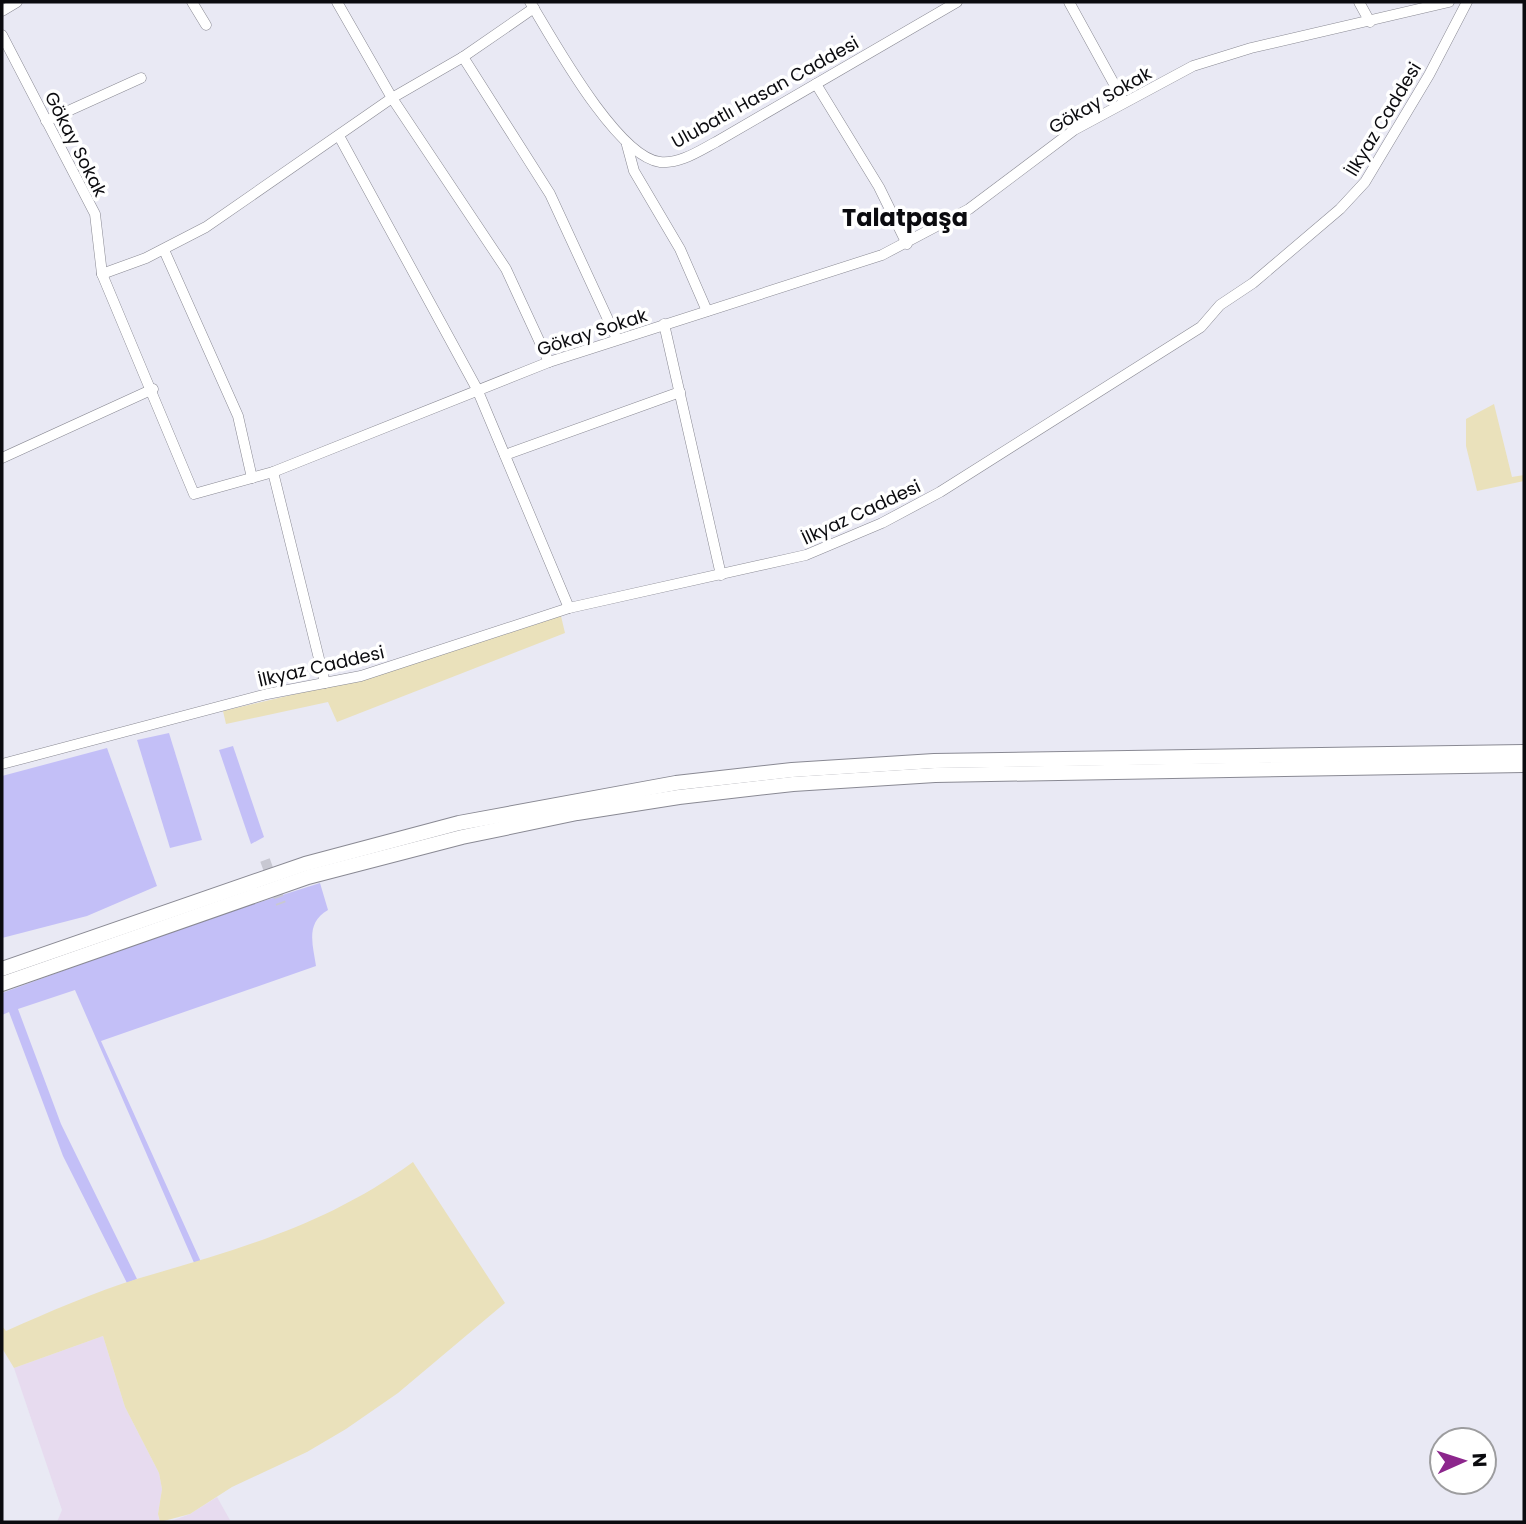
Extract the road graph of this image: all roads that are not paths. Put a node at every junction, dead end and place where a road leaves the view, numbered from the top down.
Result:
1 (17, 2) edge
2 (192, 2) edge
3 (337, 2) edge
4 (957, 2) edge
5 (1069, 2) edge
6 (1359, 2) edge
7 (1449, 2) edge
8 (1467, 2) edge
9 (532, 5) edge
10 (2, 11) edge
11 (1370, 22) junction
12 (206, 25) dead end
13 (2, 35) edge
14 (463, 57) junction
15 (141, 78) dead end
16 (816, 84) junction
17 (392, 98) junction
18 (1124, 102) junction
19 (46, 121) junction
20 (339, 136) junction
21 (627, 145) junction
22 (907, 244) junction
23 (163, 250) junction
24 (102, 274) junction
25 (706, 311) junction
26 (664, 324) junction
27 (617, 339) junction
28 (549, 362) junction
29 (153, 389) junction
30 (477, 389) junction
31 (680, 392) junction
32 (505, 455) junction
33 (2, 458) edge
34 (273, 471) junction
35 (252, 478) junction
36 (721, 575) junction
37 (569, 608) junction
38 (325, 683) junction
39 (1524, 752) edge
40 (2, 764) edge
41 (1524, 765) edge
42 (2, 969) edge
43 (2, 984) edge

1 - 10 street
2 - 12 street
3 - 17 street
4 - 16 street, Ulubatlı Hasan Caddesi
5 - 18 street
6 - 11 street
7 - 11 street, Gökay Sokak
8 - 36 street, İlkyaz Caddesi
9 - 14 street
9 - 21 street, Ulubatlı Hasan Caddesi
11 - 18 street, Gökay Sokak
13 - 19 street, Gökay Sokak
14 - 17 street
14 - 27 street
15 - 19 street
16 - 21 street, Ulubatlı Hasan Caddesi
16 - 22 street
17 - 20 street
17 - 28 street
18 - 22 street, Gökay Sokak
19 - 24 street, Gökay Sokak
20 - 23 street
20 - 30 street
21 - 25 street
22 - 25 street, Gökay Sokak
23 - 24 street
23 - 35 street
24 - 29 street, Gökay Sokak
25 - 26 street, Gökay Sokak
26 - 27 street, Gökay Sokak
26 - 31 street
27 - 28 street, Gökay Sokak
28 - 30 street, Gökay Sokak
29 - 33 street
29 - 35 street, Gökay Sokak
30 - 32 street
30 - 34 street, Gökay Sokak
31 - 32 street
31 - 36 street
32 - 37 street
34 - 35 street, Gökay Sokak
34 - 38 street
36 - 37 street, İlkyaz Caddesi
37 - 38 street, İlkyaz Caddesi
38 - 40 street, İlkyaz Caddesi
39 - 42 highway
41 - 43 highway

